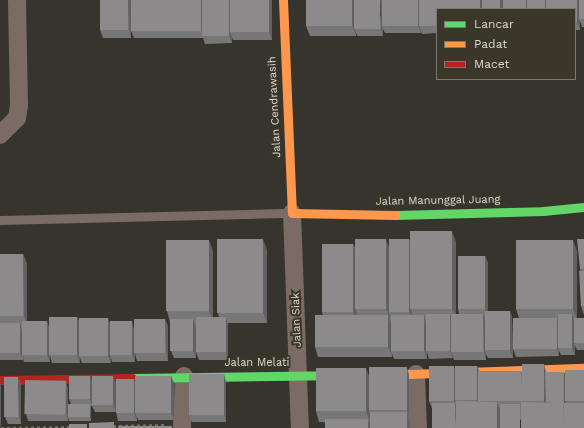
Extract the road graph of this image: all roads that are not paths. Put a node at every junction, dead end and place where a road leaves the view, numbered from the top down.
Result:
1 (283, 0) edge
2 (16, 2) edge
3 (0, 135) edge
4 (584, 207) edge
5 (292, 213) junction
6 (0, 220) edge
7 (584, 368) edge
8 (416, 374) junction
9 (299, 375) junction
10 (354, 375) edge
11 (370, 375) edge
12 (184, 376) junction
13 (0, 380) edge
14 (182, 426) edge
15 (300, 428) edge
16 (418, 428) edge

1 - 5 street, Jalan Cendrawasih
2 - 3 street
4 - 5 street, Jalan Manunggal Juang
5 - 6 lane
5 - 9 street, Jalan Siak
7 - 8 street
8 - 11 street
8 - 16 street
9 - 10 street, Jalan Melati
9 - 12 street, Jalan Melati
9 - 15 street, Jalan Siak
12 - 13 street, Jalan Melati
12 - 14 street

